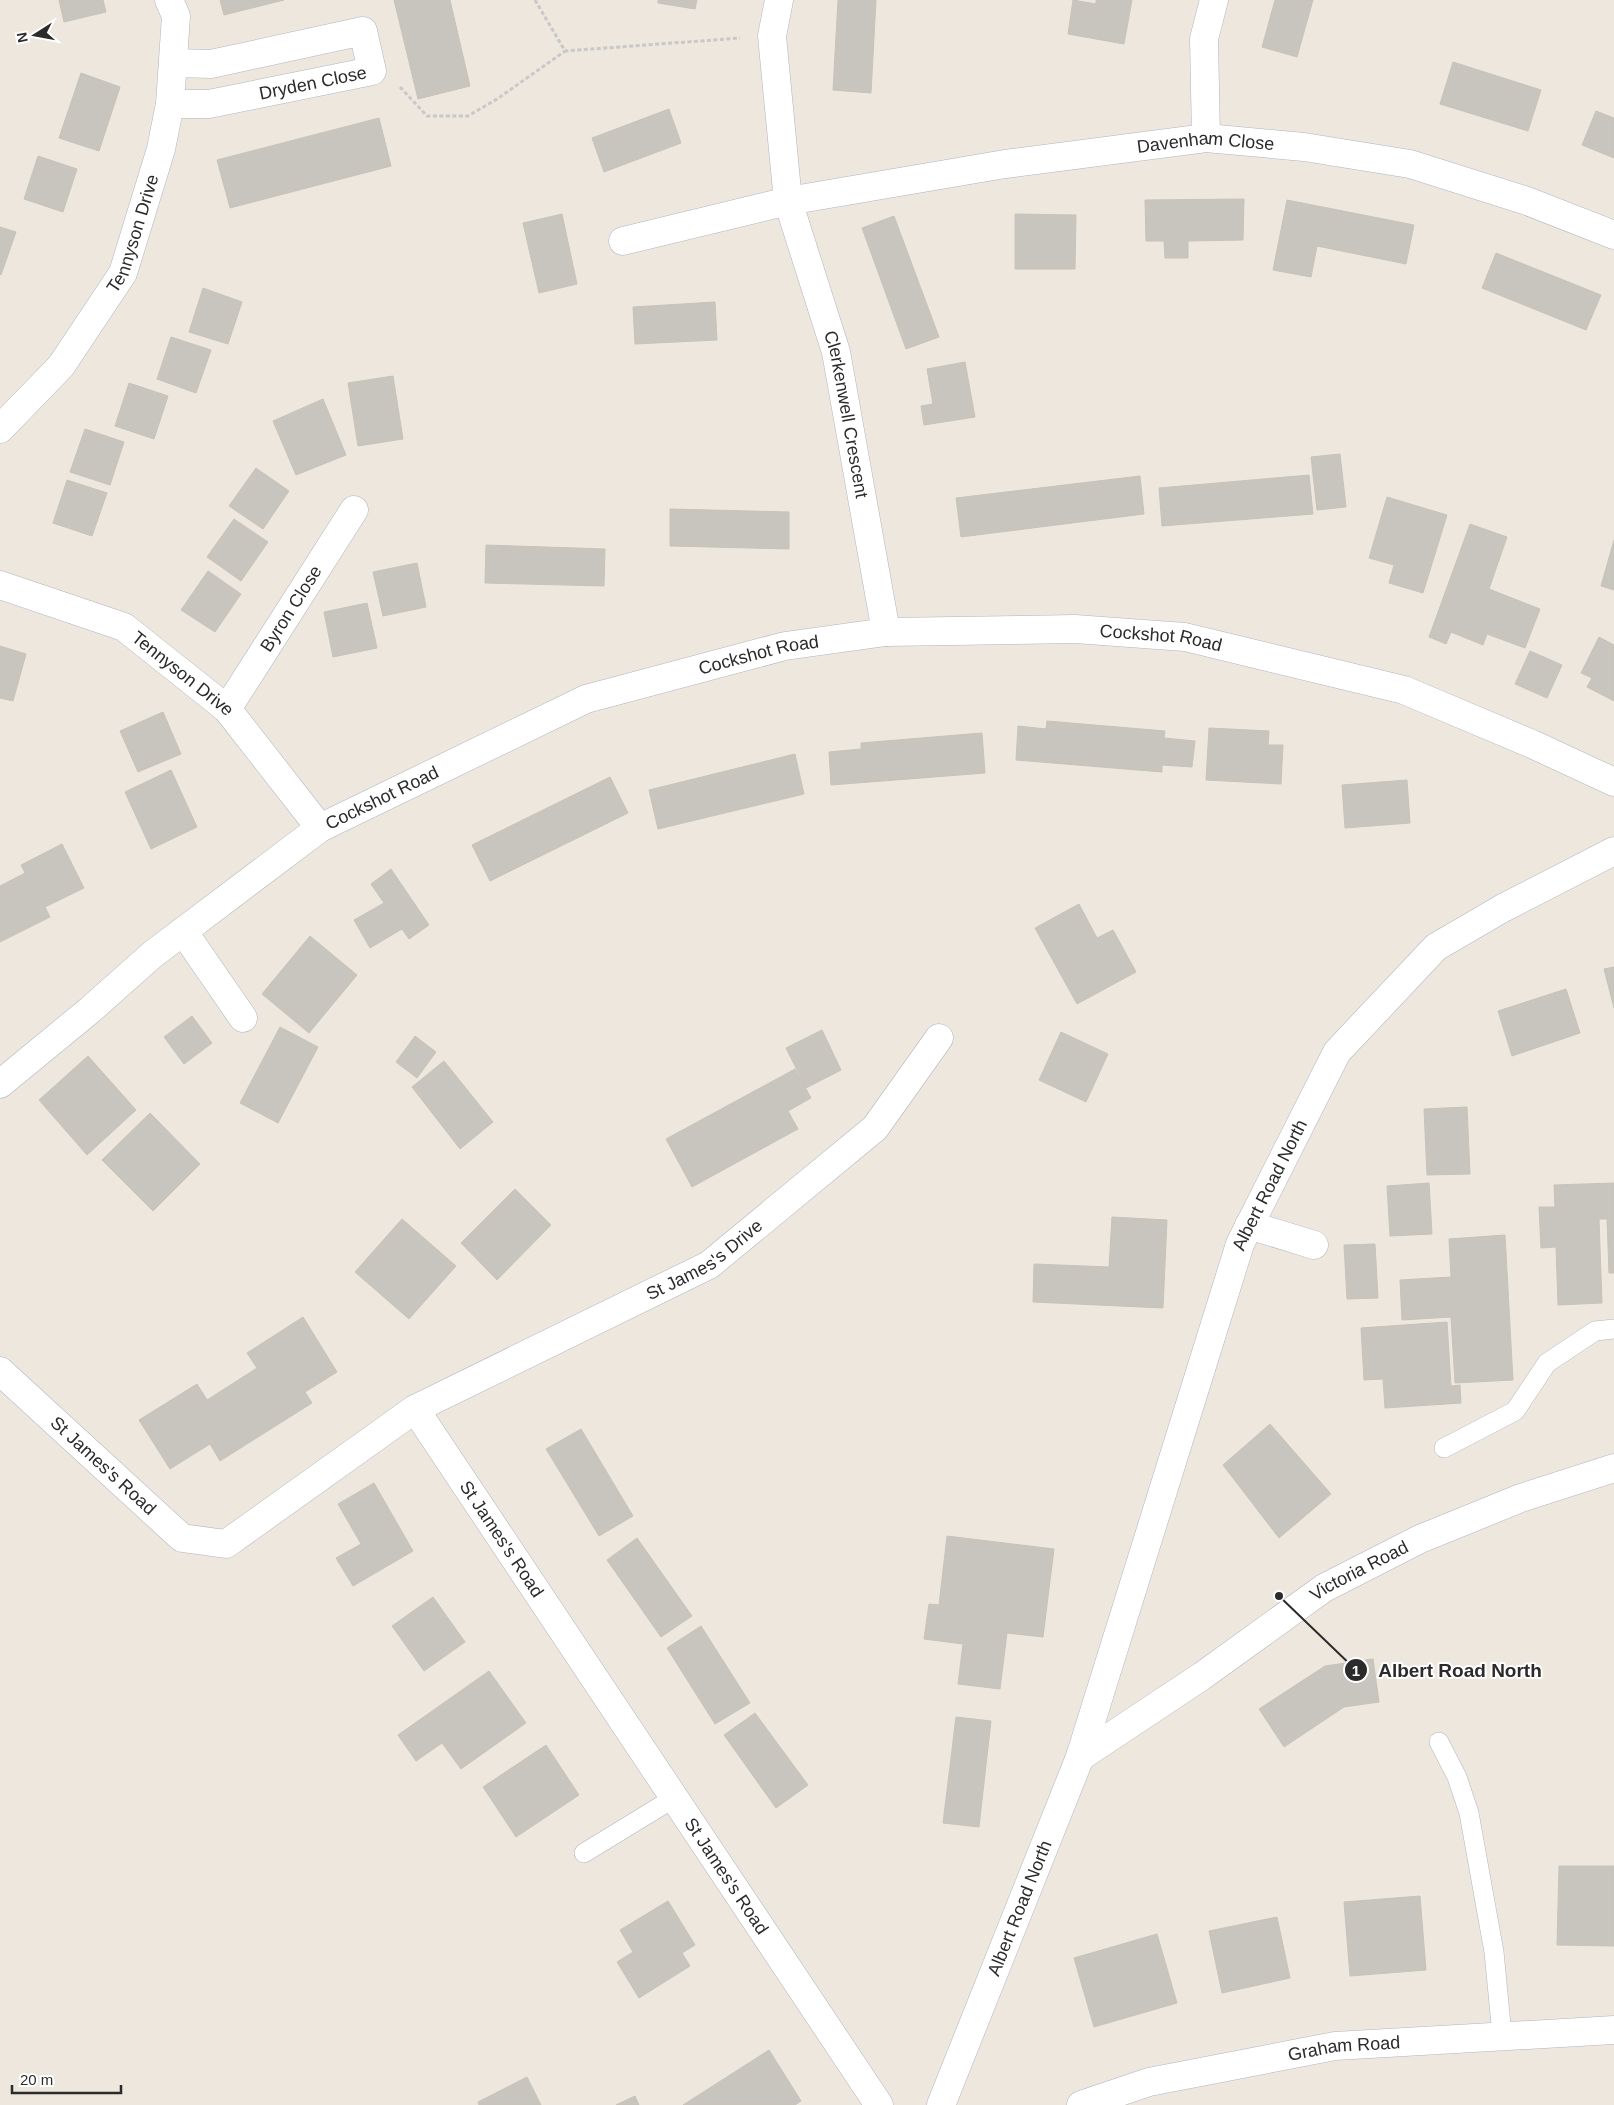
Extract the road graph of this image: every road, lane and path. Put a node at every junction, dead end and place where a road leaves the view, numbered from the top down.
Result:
1 (169, 0) edge
2 (535, 0) edge
3 (779, 0) edge
4 (1214, 0) edge
5 (772, 36) junction
6 (367, 50) junction
7 (565, 51) junction
8 (173, 63) junction
9 (170, 104) junction
10 (1206, 138) junction
11 (788, 201) junction
12 (1614, 235) edge
13 (623, 241) dead end
14 (0, 429) edge
15 (354, 510) dead end
16 (0, 585) edge
17 (886, 632) junction
18 (227, 709) junction
19 (1614, 782) edge
20 (320, 828) junction
21 (1614, 851) edge
22 (183, 931) junction
23 (243, 1018) dead end
24 (939, 1038) dead end
25 (0, 1084) edge
26 (1249, 1225) junction
27 (1314, 1245) dead end
28 (1614, 1329) edge
29 (0, 1371) edge
30 (415, 1409) junction
31 (1444, 1448) dead end
32 (1614, 1468) edge
33 (1439, 1742) dead end
34 (1080, 1757) junction
35 (674, 1798) junction
36 (584, 1853) dead end
37 (1614, 2030) edge
38 (1502, 2035) junction
39 (879, 2105) edge
40 (941, 2105) edge
41 (1081, 2105) edge

1 - 8 street, Tennyson Drive
2 - 7 path
3 - 5 street, Clerkenwell Crescent
4 - 10 street
5 - 7 path
5 - 11 street, Clerkenwell Crescent
6 - 7 path
6 - 8 street, Dryden Close
6 - 9 street, Dryden Close
8 - 9 street, Tennyson Drive
9 - 14 street, Tennyson Drive
10 - 11 street, Davenham Close
10 - 12 street, Davenham Close
11 - 13 street
11 - 17 street, Clerkenwell Crescent
15 - 18 street, Byron Close
16 - 18 street, Tennyson Drive
17 - 19 street, Cockshot Road
17 - 20 street, Cockshot Road
18 - 20 street, Tennyson Drive
20 - 22 street, Cockshot Road
21 - 26 street, Albert Road North
22 - 23 street
22 - 25 street, Cockshot Road
24 - 30 street, St James's Drive
26 - 27 street
26 - 34 street, Albert Road North
28 - 31 lane
29 - 30 street, St James's Road
30 - 35 street, St James's Road
32 - 34 street, Victoria Road
33 - 38 lane
34 - 40 street, Albert Road North
35 - 36 lane
35 - 39 street, St James's Road
37 - 38 street, Graham Road
38 - 41 street, Graham Road

